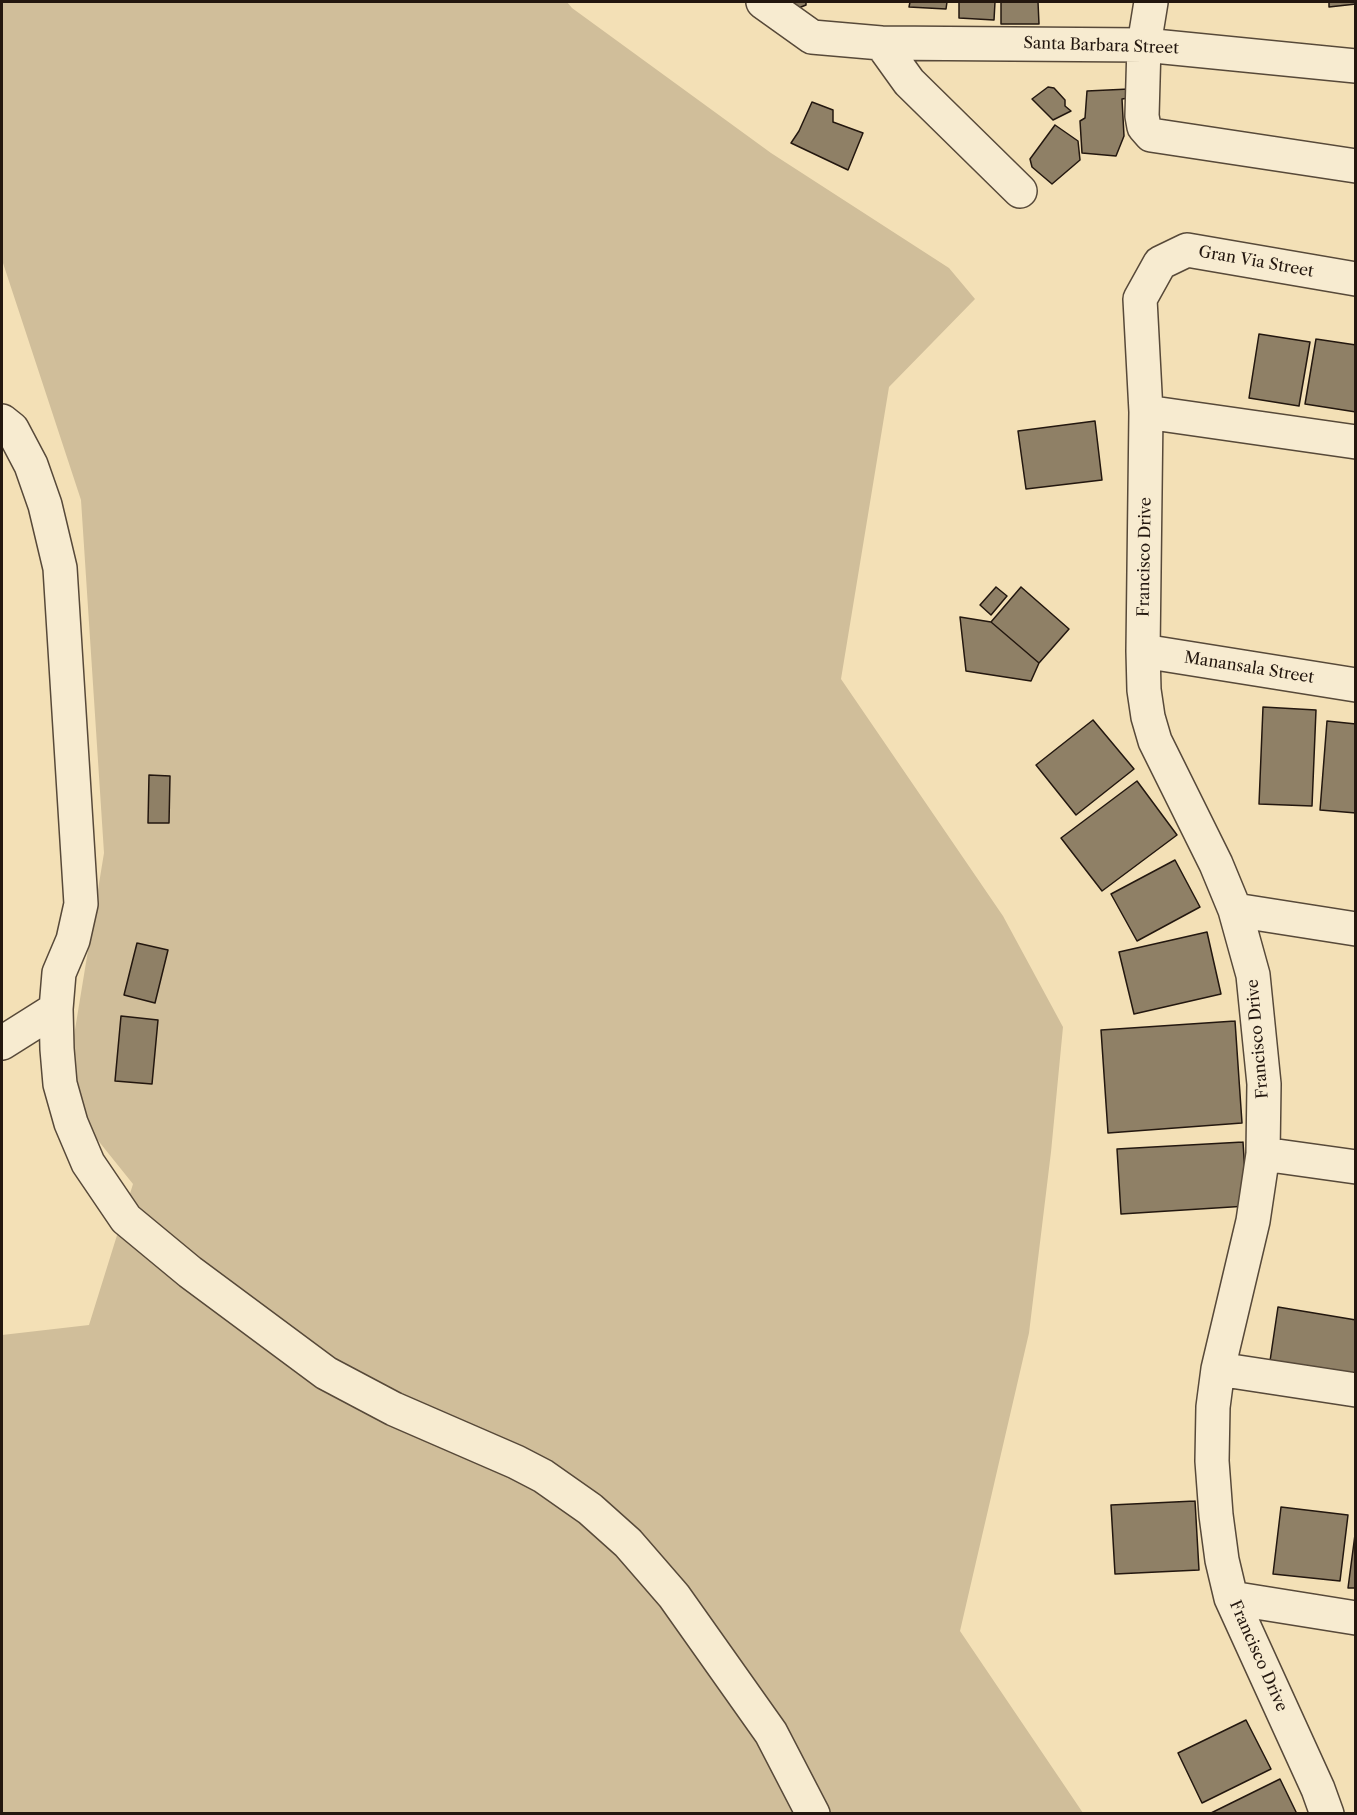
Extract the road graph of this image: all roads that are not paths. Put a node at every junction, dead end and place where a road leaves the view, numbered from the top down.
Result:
1 (763, 2) edge
2 (1151, 2) edge
3 (881, 43) junction
4 (1144, 45) junction
5 (1356, 66) edge
6 (1356, 166) edge
7 (1020, 191) dead end
8 (1160, 263) joint
9 (1356, 279) edge
10 (1146, 412) junction
11 (2, 420) edge
12 (1356, 442) edge
13 (1143, 651) junction
14 (1356, 685) edge
15 (1235, 910) junction
16 (1356, 929) edge
17 (56, 1009) junction
18 (2, 1042) edge
19 (1263, 1154) junction
20 (1356, 1167) edge
21 (1218, 1369) junction
22 (1356, 1390) edge
23 (1231, 1598) junction
24 (1356, 1618) edge
25 (813, 1814) edge
26 (1327, 1814) edge

1 - 3 street, Santa Barbara Street
2 - 4 street
3 - 4 street, Santa Barbara Street
3 - 7 street
4 - 5 street, Santa Barbara Street
4 - 6 street
8 - 9 street, Gran Via Street
8 - 10 street, Francisco Drive
10 - 12 street
10 - 13 street, Francisco Drive
11 - 17 street
13 - 14 street, Manansala Street
13 - 15 street, Francisco Drive
15 - 16 street
15 - 19 street, Francisco Drive
17 - 18 street
17 - 25 street
19 - 20 street
19 - 21 street, Francisco Drive
21 - 22 street
21 - 23 street, Francisco Drive
23 - 24 street
23 - 26 street, Francisco Drive

